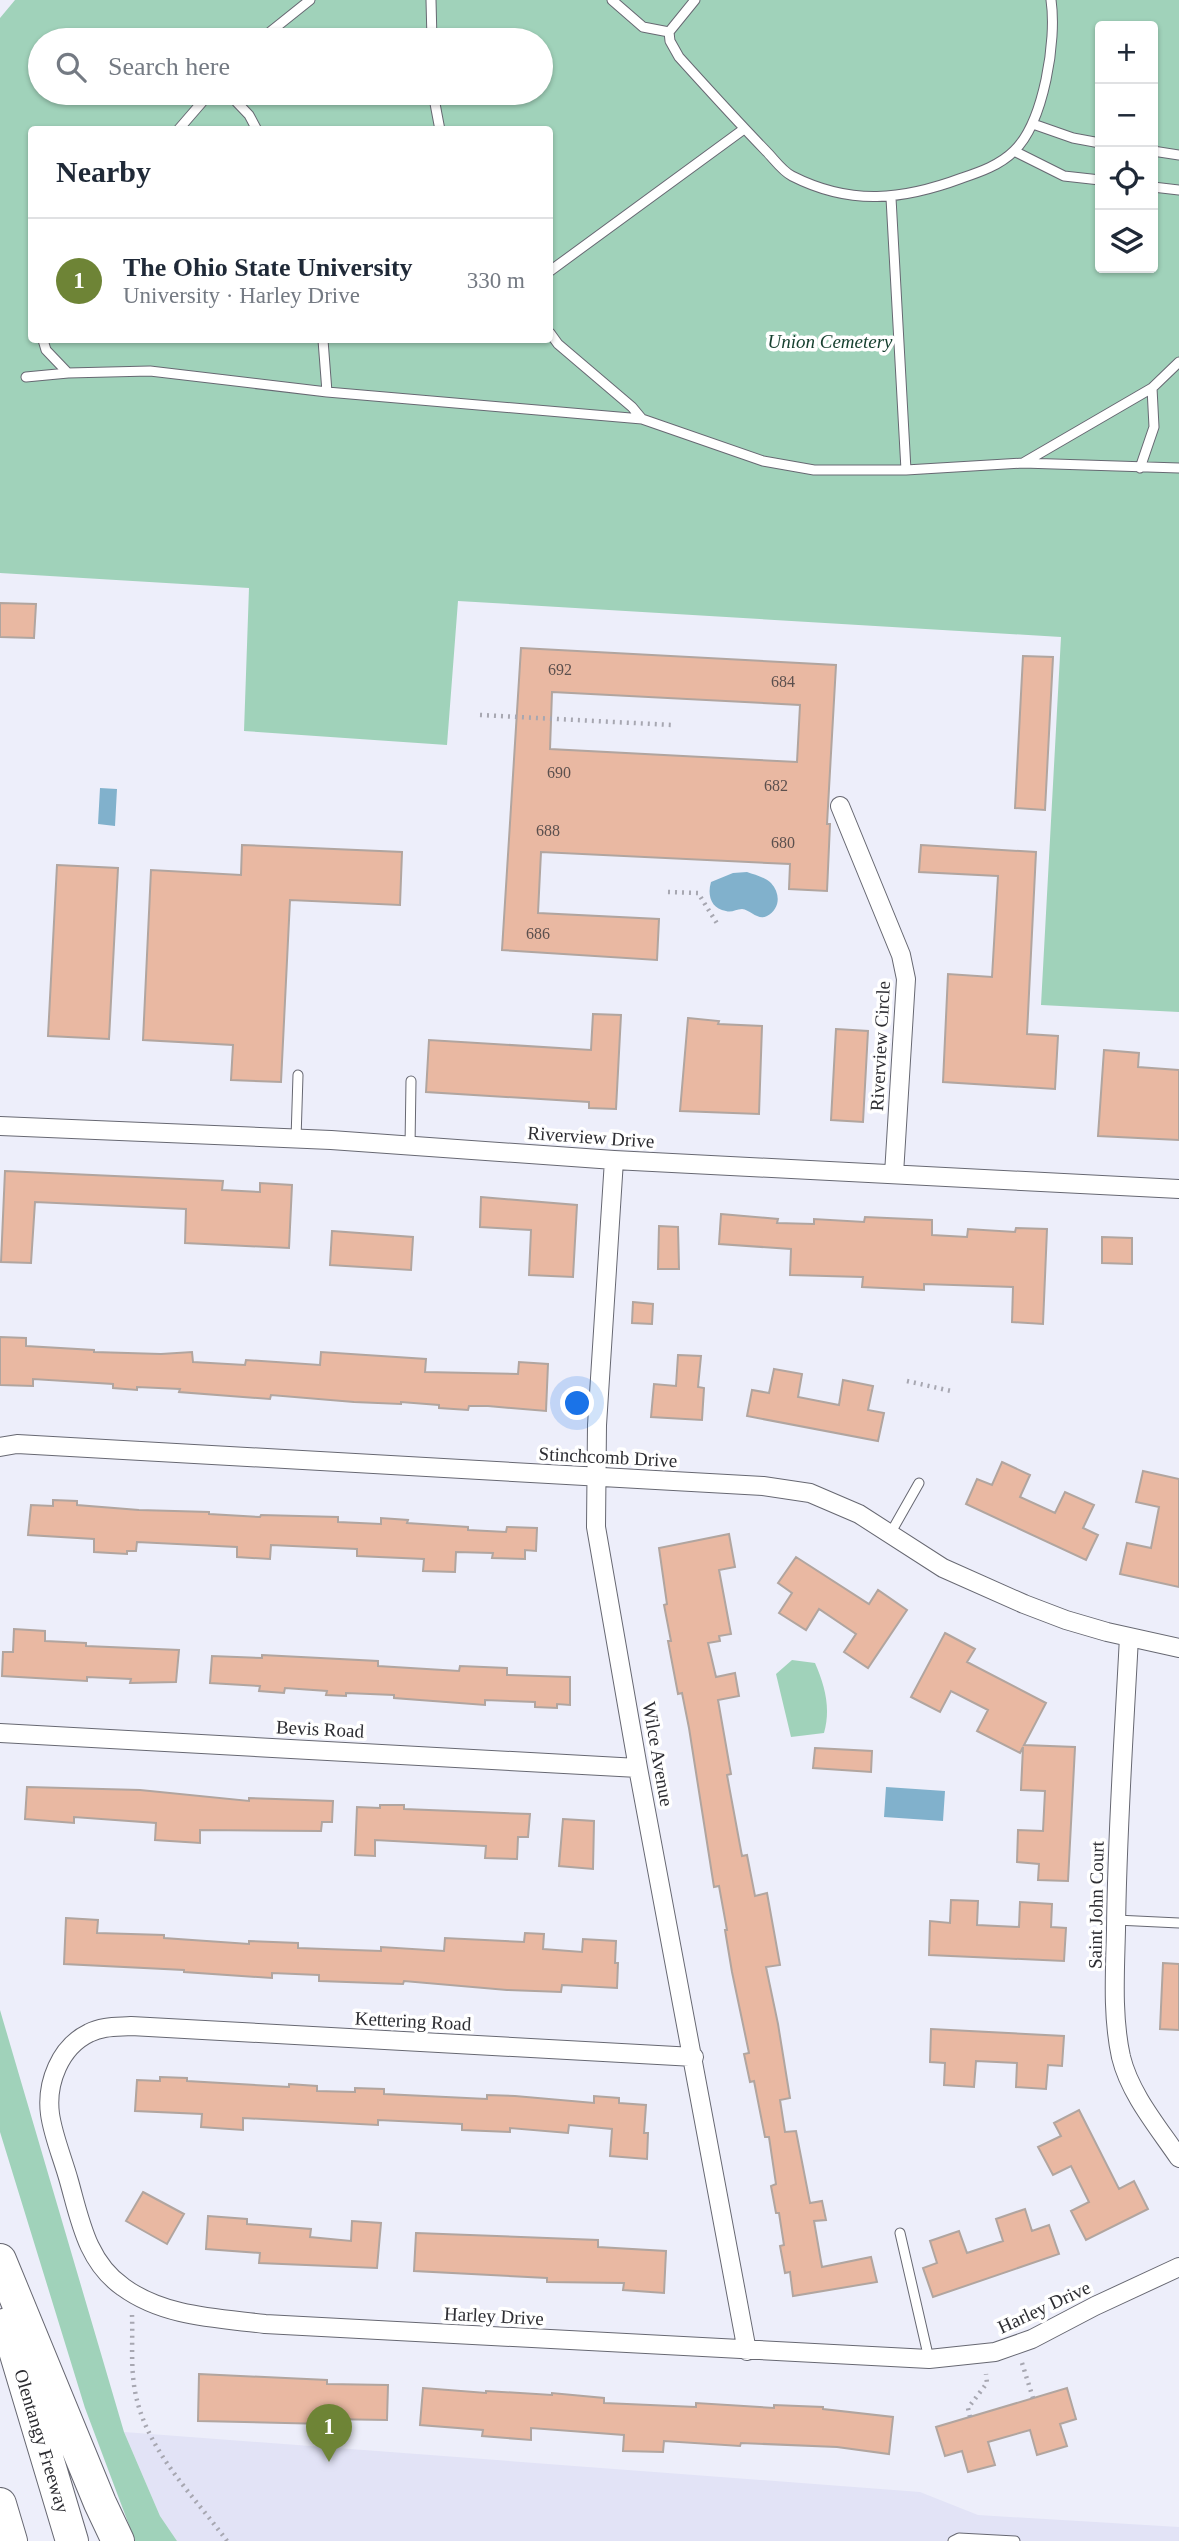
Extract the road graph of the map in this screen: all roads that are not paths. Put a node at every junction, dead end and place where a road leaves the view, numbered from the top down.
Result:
1 (310, 0) edge
2 (431, 0) edge
3 (612, 0) edge
4 (695, 0) edge
5 (1051, 0) edge
6 (276, 28) edge
7 (432, 28) edge
8 (669, 32) junction
9 (200, 105) edge
10 (239, 105) edge
11 (435, 105) edge
12 (1033, 124) junction
13 (181, 126) edge
14 (255, 126) edge
15 (439, 126) edge
16 (744, 129) junction
17 (1095, 141) edge
18 (1014, 151) junction
19 (1158, 152) edge
20 (1179, 155) edge
21 (1095, 179) edge
22 (1158, 188) edge
23 (1179, 190) edge
24 (891, 198) junction
25 (553, 269) edge
26 (553, 337) edge
27 (44, 343) edge
28 (323, 343) edge
29 (1179, 362) edge
30 (68, 373) junction
31 (26, 377) dead end
32 (1152, 388) junction
33 (327, 392) junction
34 (642, 419) junction
35 (1023, 463) junction
36 (1140, 468) junction
37 (1179, 468) edge
38 (906, 470) junction
39 (840, 806) dead end
40 (298, 1076) dead end
41 (411, 1081) dead end
42 (0, 1126) edge
43 (296, 1139) junction
44 (410, 1146) junction
45 (614, 1160) junction
46 (894, 1174) junction
47 (1179, 1189) edge
48 (0, 1447) edge
49 (595, 1477) junction
50 (919, 1483) dead end
51 (890, 1534) junction
52 (1129, 1637) junction
53 (1179, 1648) edge
54 (0, 1732) edge
55 (638, 1768) junction
56 (1116, 1920) junction
57 (1179, 1923) edge
58 (131, 2026) joint
59 (694, 2057) junction
60 (1179, 2158) edge
61 (900, 2233) dead end
62 (0, 2260) edge
63 (1179, 2267) edge
64 (0, 2301) edge
65 (747, 2351) junction
66 (929, 2359) junction
67 (0, 2504) edge
68 (11, 2541) edge
69 (72, 2541) edge
70 (118, 2541) edge
71 (953, 2541) edge
72 (1014, 2541) edge

1 - 6 lane
2 - 7 lane
3 - 8 lane
4 - 8 lane
5 - 12 lane
8 - 16 lane
9 - 13 lane
10 - 14 lane
11 - 15 lane
12 - 17 lane
12 - 18 lane
16 - 24 lane
16 - 25 lane
18 - 21 lane
18 - 24 lane
19 - 20 lane
22 - 23 lane
24 - 38 lane
26 - 34 lane
27 - 30 lane
28 - 33 lane
29 - 32 lane
30 - 31 lane
30 - 33 lane
32 - 35 lane
32 - 36 lane
33 - 34 lane
34 - 38 lane
35 - 36 lane
35 - 38 lane
36 - 37 lane
39 - 46 street, Riverview Circle
40 - 43 lane
41 - 44 lane
42 - 43 street, Riverview Drive
43 - 44 street, Riverview Drive
44 - 45 street, Riverview Drive
45 - 46 street, Riverview Drive
45 - 49 street, Wilce Avenue
46 - 47 street, Riverview Drive
48 - 49 street, Stinchcomb Drive
49 - 51 street, Stinchcomb Drive
49 - 55 street, Wilce Avenue
50 - 51 lane
51 - 52 street, Stinchcomb Drive
52 - 53 street, Stinchcomb Drive
52 - 56 street, Saint John Court
54 - 55 street, Bevis Road
55 - 59 street, Wilce Avenue
56 - 57 lane
56 - 60 street, Saint John Court
58 - 59 street, Kettering Road
58 - 65 street, Harley Drive
59 - 65 street, Wilce Avenue
61 - 66 lane
62 - 70 highway
63 - 66 street, Harley Drive
64 - 69 highway, Olentangy Freeway
65 - 66 street, Harley Drive
67 - 68 highway
71 - 72 lane

